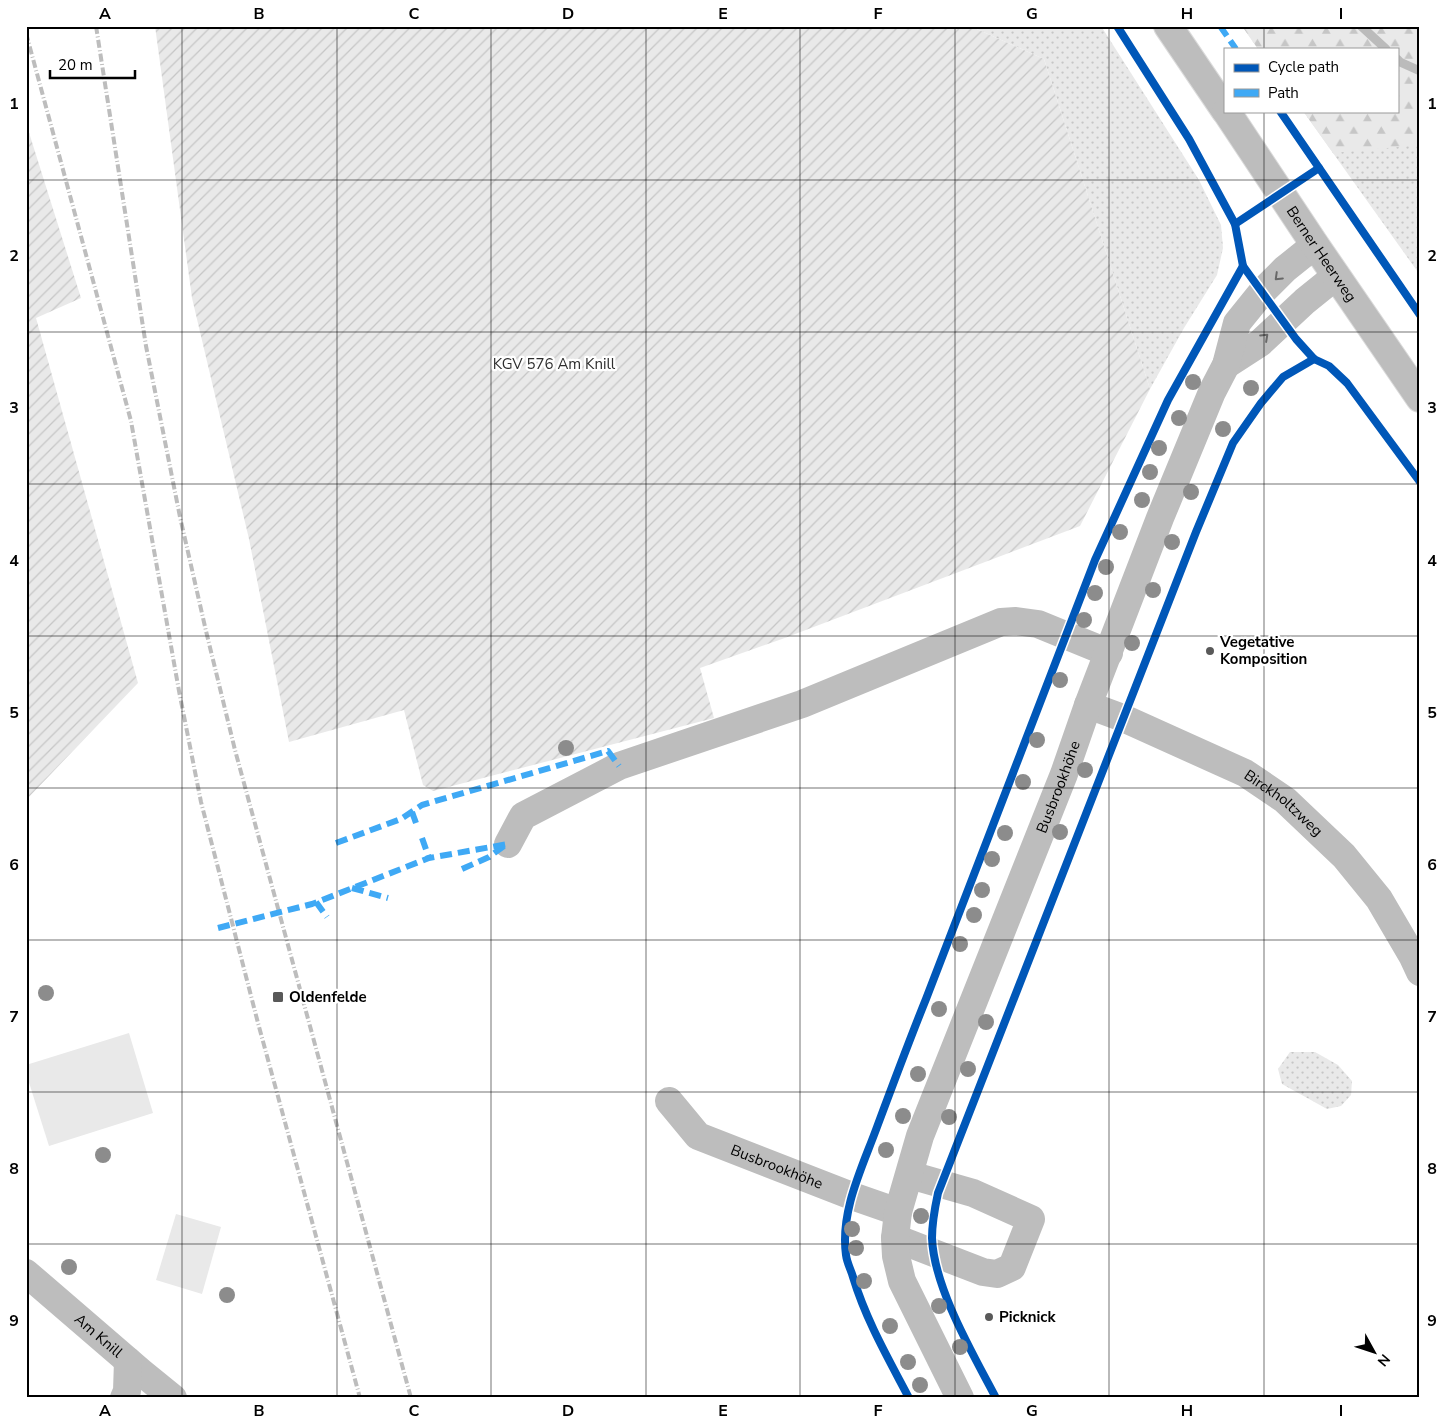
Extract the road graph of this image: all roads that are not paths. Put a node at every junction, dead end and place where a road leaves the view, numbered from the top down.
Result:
1 (1168, 26) edge
2 (1224, 110) edge
3 (1226, 112) edge
4 (1315, 245) junction
5 (1336, 276) junction
6 (1226, 365) junction
7 (1420, 398) edge
8 (1108, 653) junction
9 (1088, 705) junction
10 (508, 844) dead end
11 (1420, 972) edge
12 (669, 1101) dead end
13 (910, 1175) junction
14 (897, 1225) junction
15 (26, 1272) edge
16 (128, 1361) junction
17 (124, 1398) edge
18 (173, 1398) edge
19 (960, 1398) edge

1 - 2 street, Berner Heerweg
3 - 4 street, Berner Heerweg
4 - 5 street, Berner Heerweg
4 -> 6 street, Busbrookhöhe
6 -> 5 street, Busbrookhöhe
5 - 7 street, Berner Heerweg
6 - 8 street, Busbrookhöhe
8 - 9 street, Busbrookhöhe
8 - 10 street
9 - 11 street, Birckholtzweg
9 - 13 street, Busbrookhöhe
12 - 14 street, Busbrookhöhe
13 - 14 street, Busbrookhöhe
13 - 14 street
14 - 19 street, Busbrookhöhe
15 - 16 street, Am Knill
16 - 17 street
16 - 18 street, Am Knill

